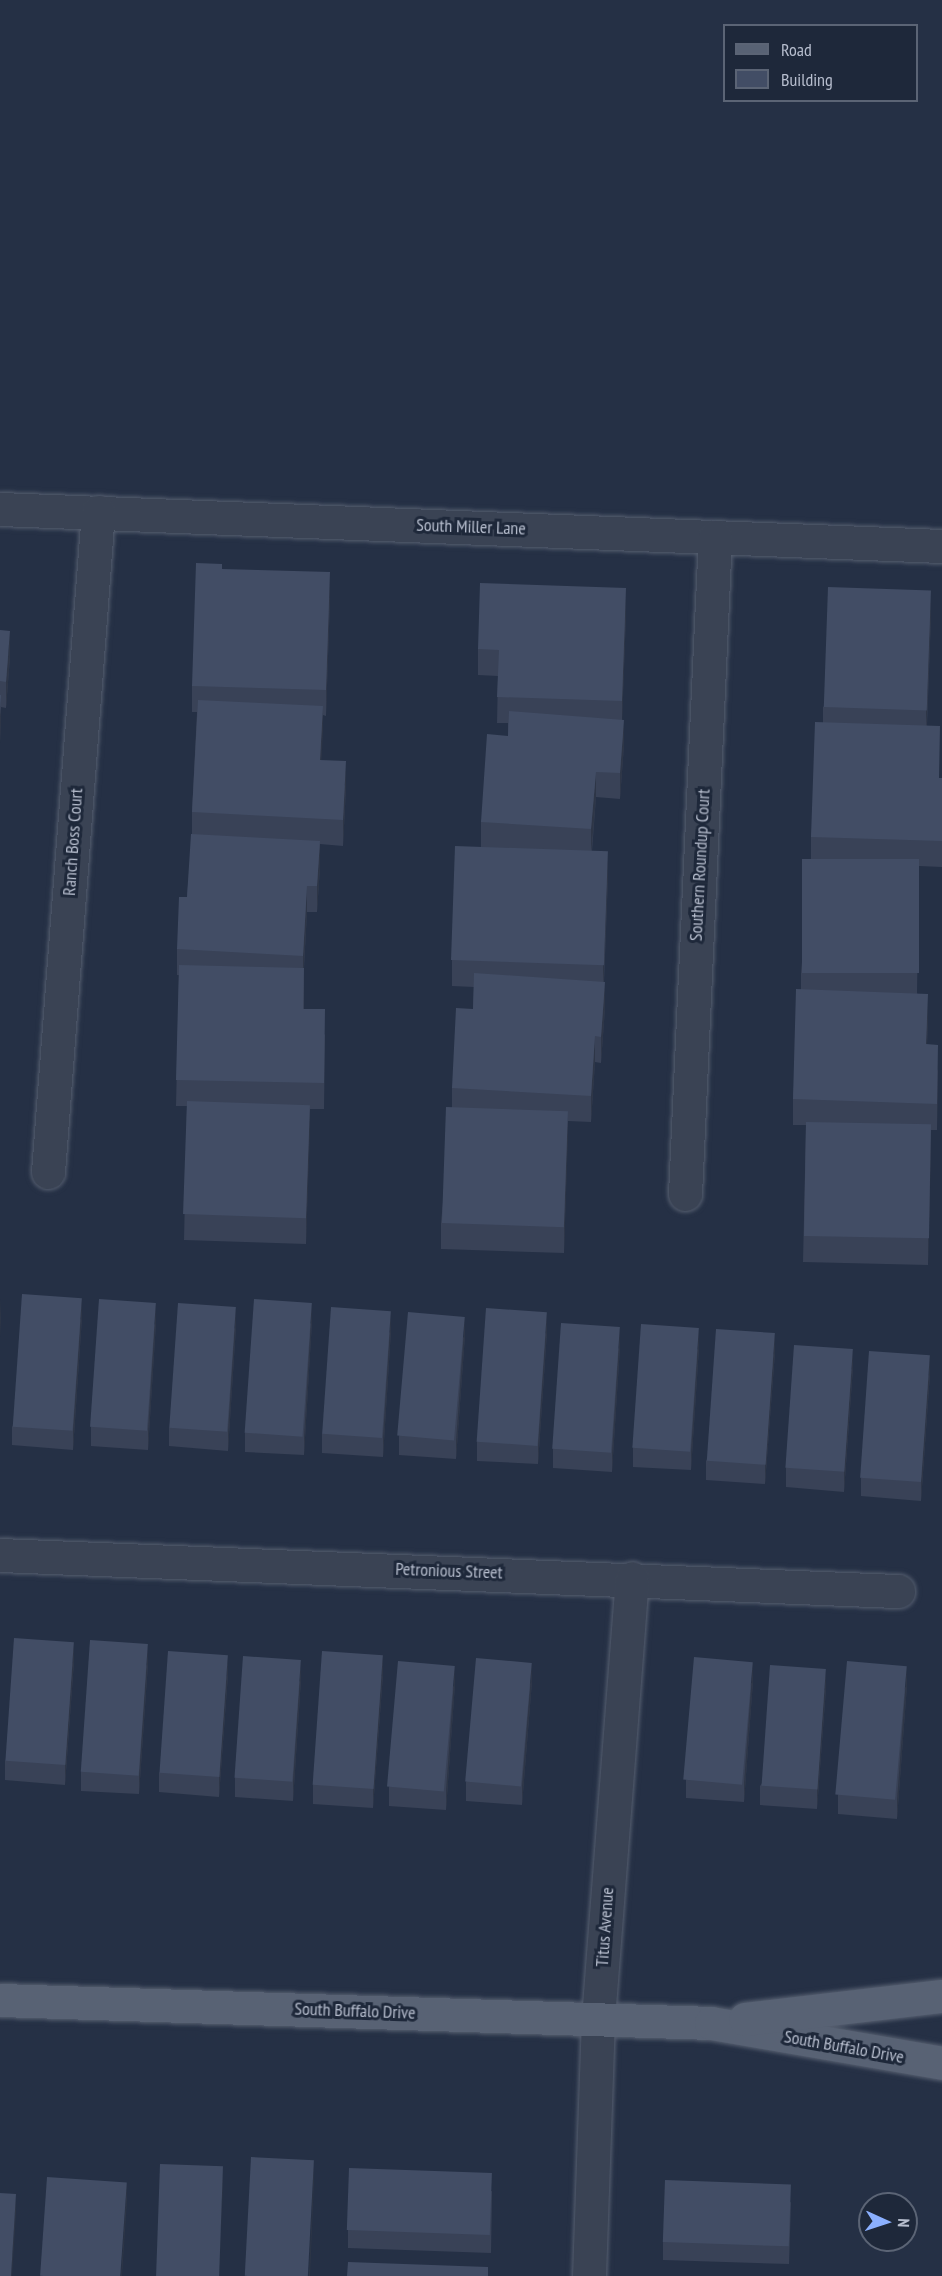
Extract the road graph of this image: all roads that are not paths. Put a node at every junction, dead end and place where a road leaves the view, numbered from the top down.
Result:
1 (0, 508) edge
2 (98, 512) junction
3 (715, 537) junction
4 (942, 546) edge
5 (48, 1172) dead end
6 (685, 1194) dead end
7 (0, 1555) edge
8 (632, 1578) junction
9 (898, 1591) dead end
10 (942, 1996) edge
11 (0, 2000) edge
12 (598, 2019) junction
13 (711, 2023) junction
14 (942, 2063) edge
15 (588, 2276) edge

1 - 2 street, South Miller Lane
2 - 3 street, South Miller Lane
2 - 5 street, Ranch Boss Court
3 - 4 street, South Miller Lane
3 - 6 street, Southern Roundup Court
7 - 8 street, Petronious Street
8 - 9 street, Petronious Street
8 - 12 street, Titus Avenue
10 - 13 main road, South Buffalo Drive
11 - 12 main road, South Buffalo Drive
12 - 13 main road, South Buffalo Drive
12 - 15 street, Titus Avenue
13 - 14 main road, South Buffalo Drive

